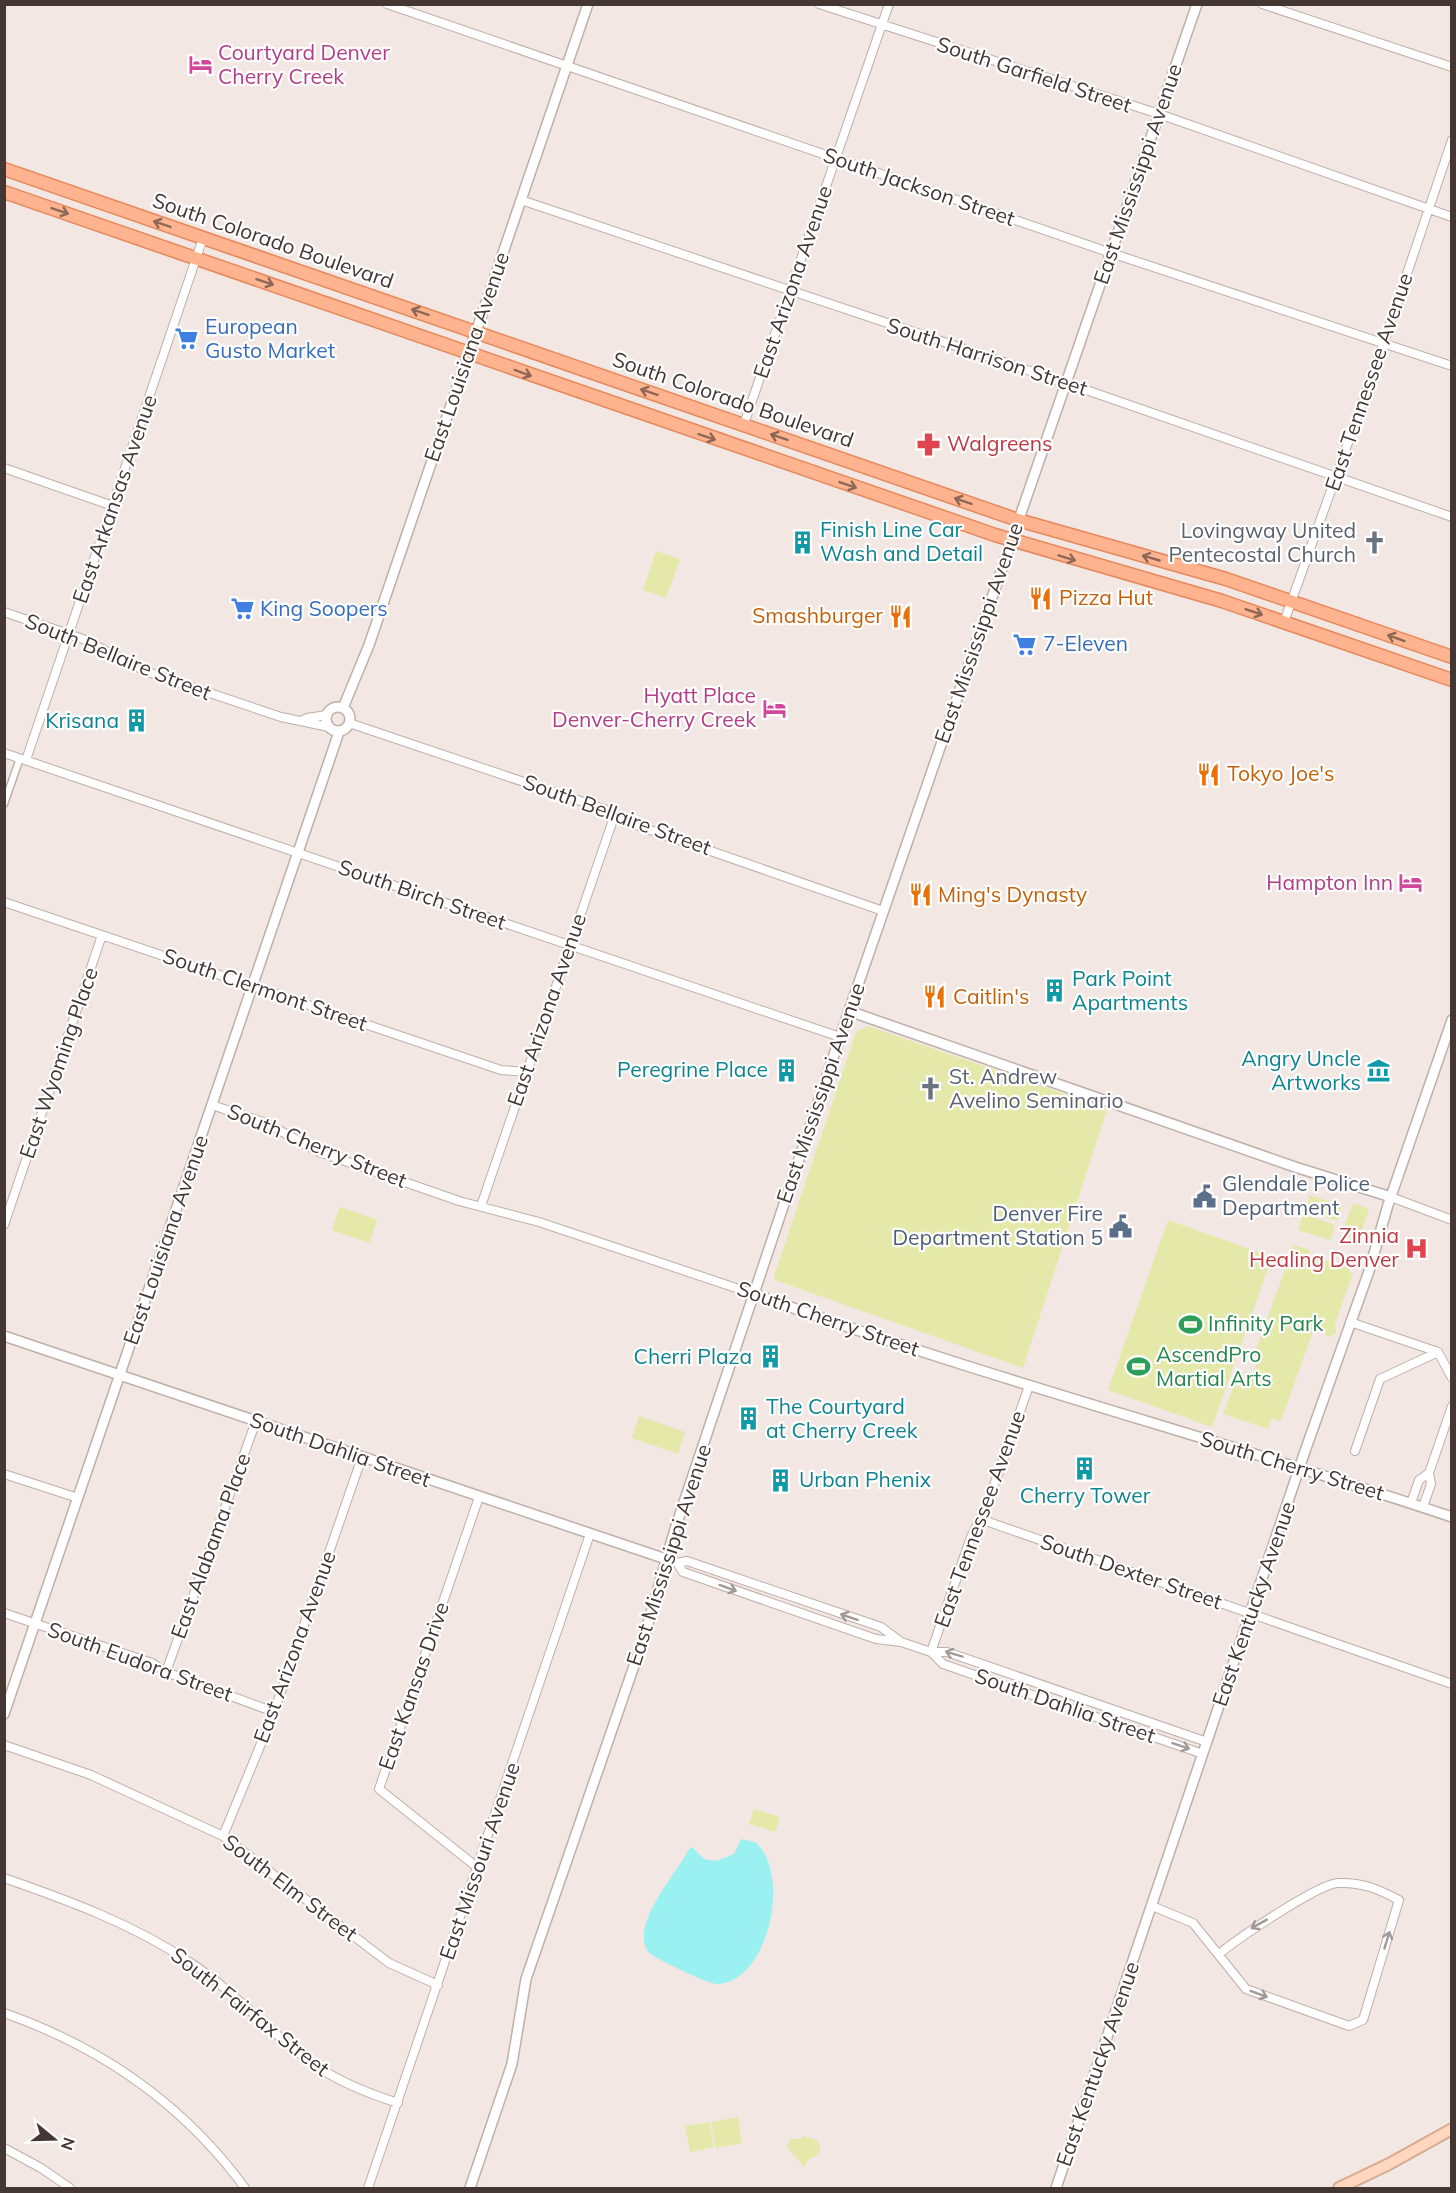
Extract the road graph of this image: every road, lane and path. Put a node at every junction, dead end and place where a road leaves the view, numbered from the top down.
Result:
1 (387, 4) edge
2 (588, 4) edge
3 (819, 4) edge
4 (890, 4) edge
5 (1197, 4) edge
6 (1262, 4) edge
7 (882, 26) junction
8 (567, 66) junction
9 (1452, 67) edge
10 (1159, 114) junction
11 (1452, 140) edge
12 (836, 158) junction
13 (4, 169) edge
14 (4, 192) edge
15 (521, 200) junction
16 (1428, 209) junction
17 (1452, 217) edge
18 (203, 238) junction
19 (1111, 253) junction
20 (197, 258) junction
21 (790, 292) junction
22 (475, 331) junction
23 (1384, 342) junction
24 (468, 352) junction
25 (1452, 366) edge
26 (1066, 383) junction
27 (744, 424) junction
28 (4, 468) edge
29 (1337, 476) junction
30 (112, 506) junction
31 (1452, 517) edge
32 (1018, 520) junction
33 (1011, 541) junction
34 (1292, 601) junction
35 (4, 612) edge
36 (1284, 622) junction
37 (69, 634) junction
38 (1452, 657) edge
39 (1452, 680) edge
40 (343, 708) junction
41 (327, 715) junction
42 (302, 721) junction
43 (350, 723) junction
44 (329, 727) junction
45 (339, 732) junction
46 (4, 753) edge
47 (23, 759) junction
48 (4, 804) edge
49 (615, 814) junction
50 (297, 853) junction
51 (4, 902) edge
52 (883, 911) junction
53 (102, 935) junction
54 (570, 946) junction
55 (252, 984) junction
56 (849, 1011) junction
57 (1452, 1020) edge
58 (840, 1037) junction
59 (526, 1072) junction
60 (212, 1105) junction
61 (1391, 1197) junction
62 (481, 1206) junction
63 (1452, 1220) edge
64 (4, 1225) edge
65 (754, 1294) junction
66 (1350, 1322) junction
67 (4, 1336) edge
68 (1438, 1352) junction
69 (120, 1375) junction
70 (1452, 1378) edge
71 (1029, 1386) junction
72 (1452, 1406) edge
73 (256, 1421) junction
74 (1355, 1451) dead end
75 (362, 1457) junction
76 (1300, 1466) junction
77 (1429, 1473) junction
78 (4, 1474) edge
79 (478, 1497) junction
80 (78, 1498) junction
81 (1411, 1503) junction
82 (1423, 1508) junction
83 (1452, 1517) edge
84 (980, 1519) junction
85 (590, 1534) junction
86 (666, 1559) junction
87 (677, 1563) junction
88 (4, 1613) edge
89 (1251, 1614) junction
90 (35, 1623) junction
91 (901, 1642) junction
92 (931, 1652) junction
93 (166, 1672) junction
94 (1452, 1684) edge
95 (274, 1712) junction
96 (4, 1714) edge
97 (1207, 1742) junction
98 (4, 1745) edge
99 (1203, 1754) junction
100 (224, 1836) junction
101 (478, 1868) junction
102 (4, 1878) edge
103 (1152, 1906) junction
104 (1219, 1954) junction
105 (438, 1984) junction
106 (4, 2013) edge
107 (398, 2103) junction
108 (1452, 2129) edge
109 (4, 2148) edge
110 (70, 2188) edge
111 (245, 2188) edge
112 (368, 2188) edge
113 (470, 2188) edge
114 (1056, 2188) edge
115 (1339, 2188) edge

1 - 8 street, South Jackson Street
2 - 8 street, East Louisiana Avenue
3 - 7 street, South Garfield Street
4 - 7 street, East Arizona Avenue
5 - 10 street, East Mississippi Avenue
6 - 9 street
7 - 10 street, South Garfield Street
7 - 12 street, East Arizona Avenue
8 - 12 street, South Jackson Street
8 - 15 street, East Louisiana Avenue
10 - 16 street, South Garfield Street
10 - 19 street, East Mississippi Avenue
11 - 16 street, East Tennessee Avenue
12 - 19 street, South Jackson Street
12 - 21 street, East Arizona Avenue
18 -> 13 main road, South Colorado Boulevard
14 -> 20 main road, South Colorado Boulevard
15 - 21 street, South Harrison Street
15 - 22 street, East Louisiana Avenue
16 - 17 street, South Garfield Street
16 - 23 street, East Tennessee Avenue
18 - 20 street, East Arkansas Avenue
22 -> 18 main road, South Colorado Boulevard
19 - 23 street, South Jackson Street
19 - 26 street, East Mississippi Avenue
20 -> 24 main road, South Colorado Boulevard
20 - 30 street, East Arkansas Avenue
21 - 26 street, South Harrison Street
21 - 27 street, East Arizona Avenue
22 - 24 street, East Louisiana Avenue
27 -> 22 main road, South Colorado Boulevard
23 - 25 street, South Jackson Street
23 - 29 street, East Tennessee Avenue
24 -> 33 main road, South Colorado Boulevard
24 - 40 street, East Louisiana Avenue
26 - 29 street, South Harrison Street
26 - 32 street, East Mississippi Avenue
32 -> 27 main road, South Colorado Boulevard
28 - 30 street
29 - 31 street, South Harrison Street
29 - 34 street, East Tennessee Avenue
30 - 37 street, East Arkansas Avenue
32 - 33 street, East Mississippi Avenue
34 -> 32 main road, South Colorado Boulevard
33 -> 36 main road, South Colorado Boulevard
33 - 52 street, East Mississippi Avenue
34 - 36 street, East Tennessee Avenue
38 -> 34 main road, South Colorado Boulevard
35 - 37 street, South Bellaire Street
36 - 39 main road, South Colorado Boulevard
37 - 42 street, South Bellaire Street
37 - 47 street, East Arkansas Avenue
40 - 41 street
40 - 43 street
41 - 42 street, South Bellaire Street
41 - 44 street
42 - 44 street, South Bellaire Street
43 - 45 street
43 - 49 street, South Bellaire Street
44 - 45 street
45 - 50 street, East Louisiana Avenue
46 - 47 street, South Birch Street
47 - 48 street, East Arkansas Avenue
47 - 50 street, South Birch Street
49 - 52 street, South Bellaire Street
49 - 54 street, East Arizona Avenue
50 - 54 street, South Birch Street
50 - 55 street, East Louisiana Avenue
51 - 53 street, South Clermont Street
52 - 56 street, East Mississippi Avenue
53 - 55 street, South Clermont Street
53 - 64 street, East Wyoming Place
54 - 58 street, South Birch Street
54 - 59 street, East Arizona Avenue
55 - 59 street, South Clermont Street
55 - 60 street, East Louisiana Avenue
56 - 58 street, East Mississippi Avenue
56 - 61 street
57 - 61 street, East Kentucky Avenue
58 - 65 street, East Mississippi Avenue
59 - 62 street, East Arizona Avenue
60 - 62 street, South Cherry Street
60 - 69 street, East Louisiana Avenue
61 - 63 street
61 - 66 street, East Kentucky Avenue
62 - 65 street, South Cherry Street
65 - 71 street, South Cherry Street
65 - 86 street, East Mississippi Avenue
66 - 68 street
66 - 76 street, East Kentucky Avenue
67 - 69 street, South Dahlia Street
68 - 70 street
68 - 74 street
69 - 73 street, South Dahlia Street
69 - 80 street, East Louisiana Avenue
71 - 76 street, South Cherry Street
71 - 84 street, East Tennessee Avenue
72 - 77 street
73 - 75 street, South Dahlia Street
73 - 93 street, East Alabama Place
75 - 79 street, South Dahlia Street
75 - 95 street, East Arizona Avenue
76 - 81 street, South Cherry Street
76 - 89 street, East Kentucky Avenue
77 - 81 street
77 - 82 street
78 - 80 street
79 - 85 street, South Dahlia Street
79 - 101 street, East Kansas Drive
80 - 90 street, East Louisiana Avenue
81 - 82 street, South Cherry Street
82 - 83 street, South Cherry Street
84 - 89 street, South Dexter Street
84 - 92 street, East Tennessee Avenue
85 - 86 street, South Dahlia Street
85 - 101 street, East Missouri Avenue
86 - 87 street, South Dahlia Street
86 - 113 street, East Mississippi Avenue
91 -> 87 street, South Dahlia Street
87 -> 91 street, South Dahlia Street
88 - 90 street, South Eudora Street
89 - 94 street, South Dexter Street
89 - 97 street, East Kentucky Avenue
90 - 93 street, South Eudora Street
90 - 96 street, East Louisiana Avenue
91 - 92 street, South Dahlia Street
97 -> 92 street, South Dahlia Street
92 -> 99 street, South Dahlia Street
93 - 95 street, South Eudora Street
95 - 100 street, East Arizona Avenue
97 - 99 street, East Kentucky Avenue
98 - 100 street, South Elm Street
99 - 103 street, East Kentucky Avenue
100 - 105 street, South Elm Street
101 - 105 street, East Missouri Avenue
102 - 107 street, South Fairfax Street
103 - 104 street
103 - 114 street, East Kentucky Avenue
104 -> 104 street
105 - 107 street, East Missouri Avenue
106 - 111 street
107 - 112 street, East Missouri Avenue
108 - 115 main road
109 - 110 street

